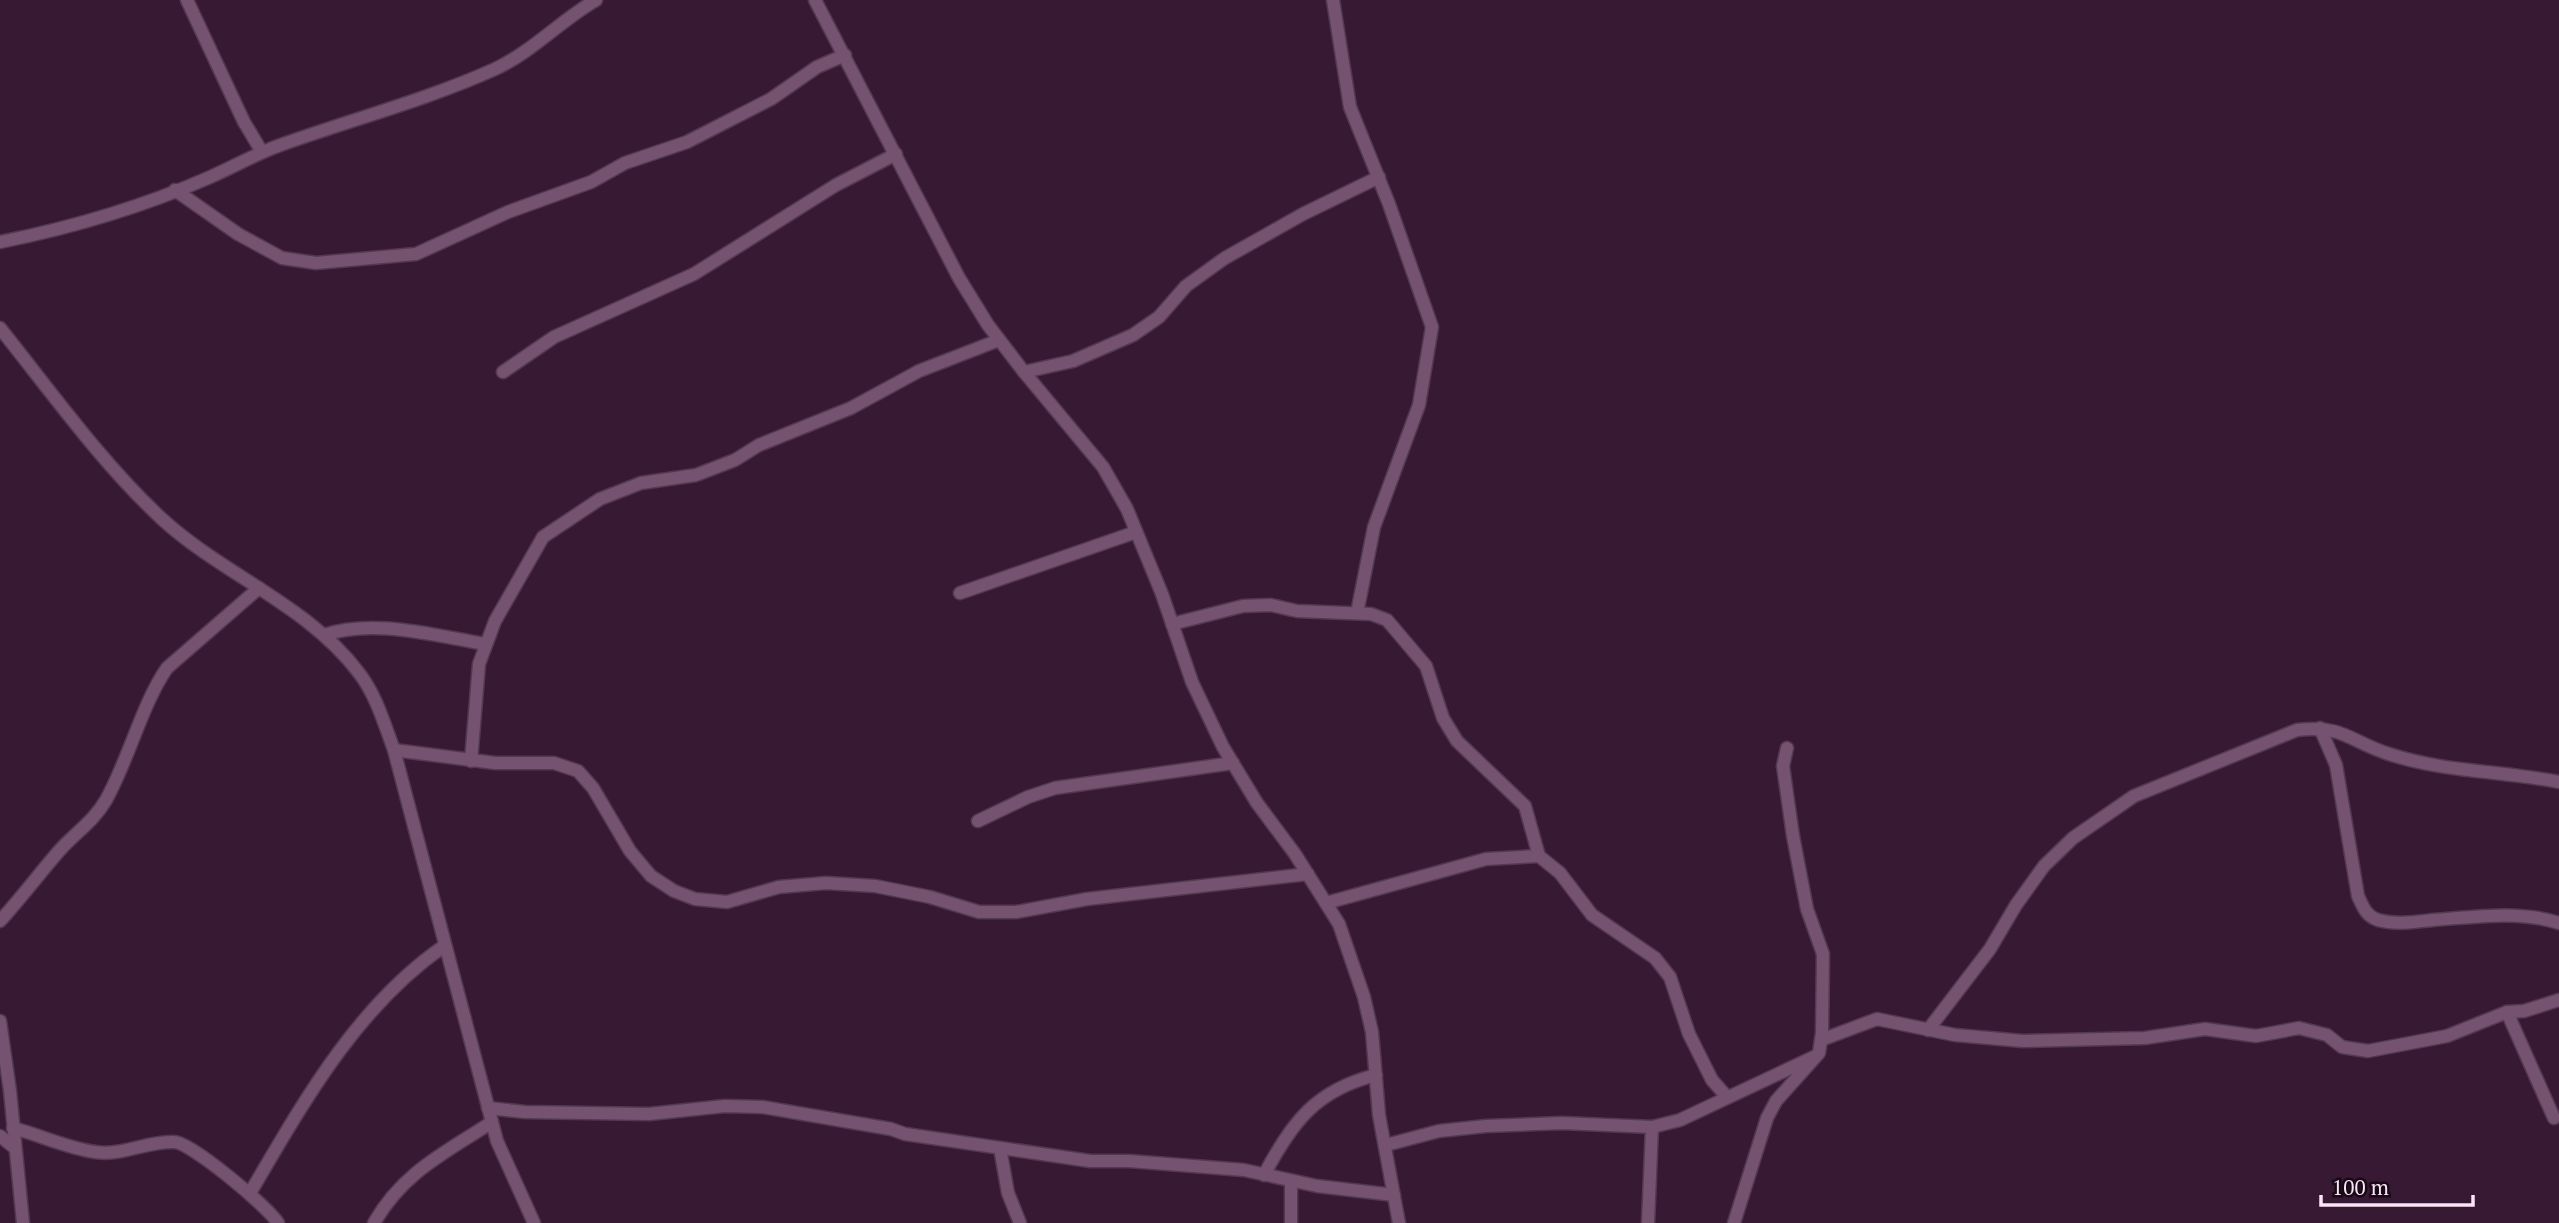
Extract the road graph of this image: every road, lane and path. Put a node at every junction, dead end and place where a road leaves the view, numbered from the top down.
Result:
1 (187, 0) edge
2 (596, 0) edge
3 (815, 0) edge
4 (1333, 0) edge
5 (845, 55) junction
6 (262, 152) junction
7 (896, 154) junction
8 (1379, 177) junction
9 (175, 190) junction
10 (0, 242) edge
11 (0, 328) edge
12 (999, 340) junction
13 (503, 372) dead end
14 (1024, 372) junction
15 (1136, 532) junction
16 (259, 588) junction
17 (960, 593) dead end
18 (1357, 613) junction
19 (1172, 624) junction
20 (324, 635) junction
21 (486, 644) junction
22 (2320, 728) junction
23 (1787, 748) dead end
24 (394, 750) junction
25 (471, 761) junction
26 (1233, 763) junction
27 (2559, 782) edge
28 (978, 821) dead end
29 (1539, 856) junction
30 (1308, 874) junction
31 (1326, 903) junction
32 (0, 921) edge
33 (2559, 923) edge
34 (444, 946) junction
35 (2559, 1000) edge
36 (2507, 1012) junction
37 (0, 1021) edge
38 (1928, 1030) junction
39 (1821, 1040) junction
40 (1816, 1056) junction
41 (1376, 1075) junction
42 (1727, 1097) junction
43 (488, 1108) junction
44 (2554, 1118) dead end
45 (492, 1122) junction
46 (1652, 1127) junction
47 (13, 1128) junction
48 (0, 1136) edge
49 (1386, 1145) junction
50 (15, 1147) junction
51 (1000, 1148) junction
52 (1264, 1175) junction
53 (1291, 1181) junction
54 (250, 1193) junction
55 (1394, 1195) junction
56 (23, 1223) edge
57 (278, 1223) edge
58 (374, 1223) edge
59 (534, 1223) edge
60 (1020, 1223) edge
61 (1291, 1223) edge
62 (1399, 1223) edge
63 (1648, 1223) edge
64 (1734, 1223) edge

1 - 6 street
2 - 6 street
3 - 5 street
4 - 8 street
5 - 7 street
5 - 9 street
6 - 9 street
7 - 12 street
7 - 13 street
8 - 14 street
8 - 18 street
9 - 10 street
11 - 16 street
12 - 14 street
12 - 21 street
14 - 15 street
15 - 17 street
15 - 19 street
16 - 20 street
16 - 32 street
18 - 19 street
18 - 29 street
19 - 26 street
20 - 21 street
20 - 24 street
21 - 25 street
22 - 27 street
22 - 33 street
22 - 38 street
23 - 39 street
24 - 25 street
24 - 34 street
25 - 30 street
26 - 28 street
26 - 30 street
29 - 31 street
29 - 42 street
30 - 31 street
31 - 41 street
34 - 43 street
34 - 54 street
35 - 36 street
36 - 38 street
36 - 44 street
37 - 47 street
38 - 39 street
39 - 40 street
40 - 42 street
40 - 64 street
41 - 49 street
41 - 52 street
42 - 46 street
43 - 45 street
43 - 51 street
45 - 58 street
45 - 59 street
46 - 49 street
46 - 63 street
47 - 50 street
47 - 54 street
48 - 50 street
49 - 55 street
50 - 56 street
51 - 52 street
51 - 60 street
52 - 53 street
53 - 55 street
53 - 61 street
54 - 57 street
55 - 62 street

